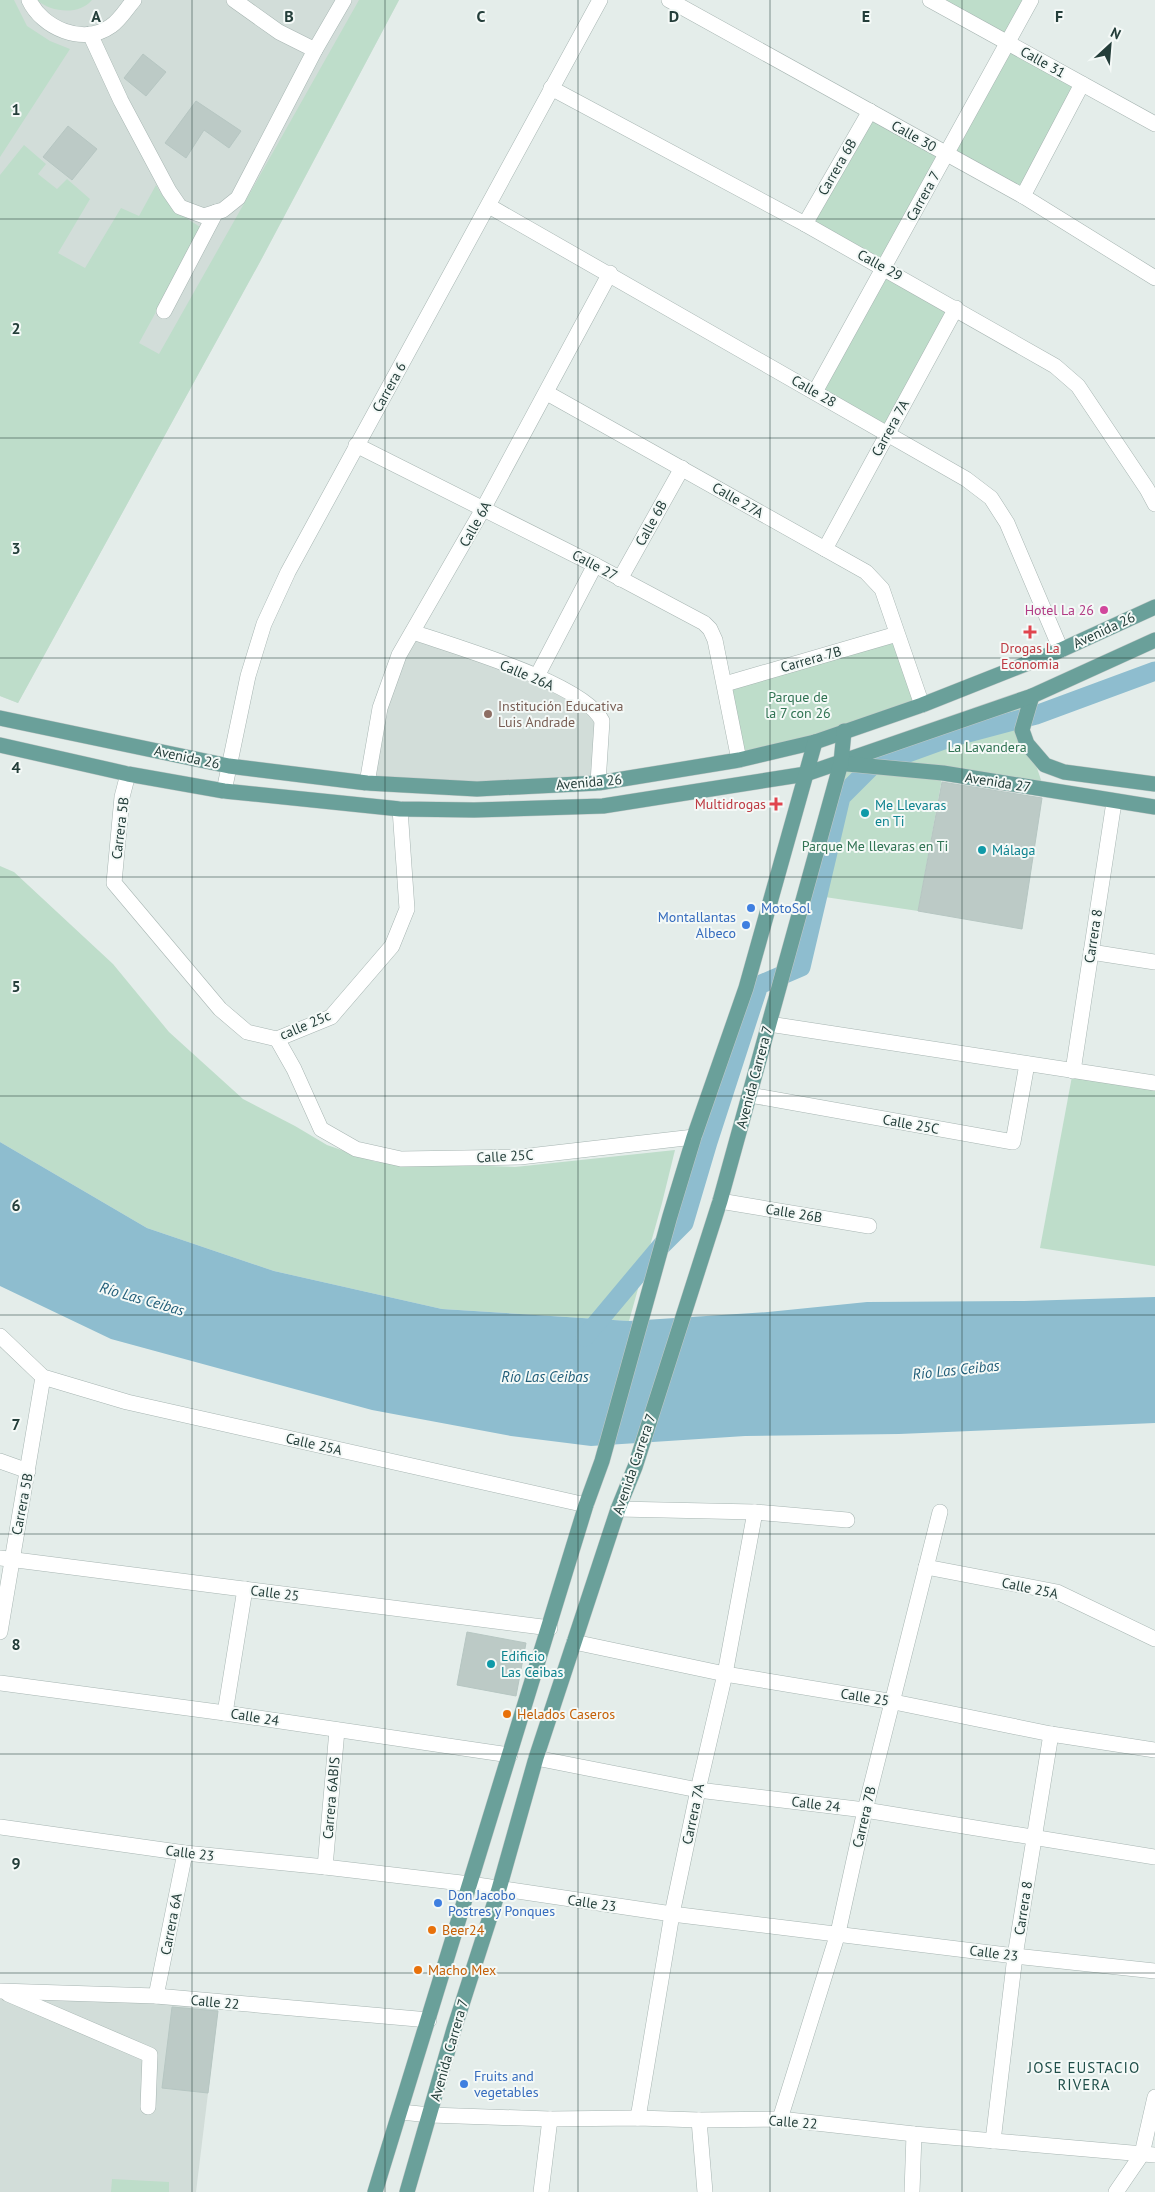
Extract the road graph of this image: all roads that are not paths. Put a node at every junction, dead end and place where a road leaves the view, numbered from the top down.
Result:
1 (29, 0) edge
2 (134, 0) edge
3 (234, 0) edge
4 (344, 0) edge
5 (600, 0) edge
6 (669, 0) edge
7 (930, 0) edge
8 (1031, 0) edge
9 (90, 34) junction
10 (1007, 43) junction
11 (314, 50) junction
12 (1082, 84) junction
13 (551, 88) junction
14 (870, 111) junction
15 (1155, 124) edge
16 (946, 153) junction
17 (1023, 196) junction
18 (489, 206) junction
19 (216, 212) junction
20 (805, 224) junction
21 (884, 268) junction
22 (610, 274) junction
23 (1155, 278) edge
24 (956, 308) junction
25 (164, 311) dead end
26 (815, 392) junction
27 (547, 393) junction
28 (886, 433) junction
29 (356, 445) junction
30 (682, 468) junction
31 (1151, 486) edge
32 (1155, 504) edge
33 (484, 509) junction
34 (825, 549) junction
35 (595, 565) junction
36 (620, 579) junction
37 (1155, 607) edge
38 (414, 632) junction
39 (897, 634) junction
40 (1155, 640) edge
41 (1061, 650) junction
42 (537, 676) junction
43 (725, 684) junction
44 (1032, 696) junction
45 (922, 705) junction
46 (0, 718) edge
47 (844, 731) junction
48 (815, 742) junction
49 (0, 746) edge
50 (739, 760) junction
51 (841, 763) junction
52 (228, 766) junction
53 (128, 774) junction
54 (806, 774) junction
55 (367, 783) junction
56 (598, 783) junction
57 (1155, 784) edge
58 (224, 791) junction
59 (1114, 802) junction
60 (1155, 807) edge
61 (400, 809) junction
62 (114, 883) joint
63 (1091, 952) junction
64 (1155, 962) edge
65 (769, 1024) junction
66 (277, 1039) junction
67 (1027, 1064) junction
68 (1072, 1071) junction
69 (1155, 1083) edge
70 (750, 1095) junction
71 (694, 1137) junction
72 (720, 1201) junction
73 (869, 1226) dead end
74 (0, 1336) edge
75 (43, 1377) junction
76 (0, 1461) edge
77 (28, 1471) junction
78 (586, 1505) junction
79 (618, 1509) junction
80 (755, 1512) junction
81 (940, 1512) dead end
82 (847, 1520) dead end
83 (6, 1559) edge
84 (926, 1567) junction
85 (245, 1589) junction
86 (550, 1628) junction
87 (0, 1632) edge
88 (1155, 1639) edge
89 (574, 1642) junction
90 (725, 1674) junction
91 (0, 1683) edge
92 (894, 1702) junction
93 (225, 1713) junction
94 (337, 1730) junction
95 (1051, 1734) junction
96 (1155, 1750) edge
97 (510, 1755) junction
98 (536, 1758) junction
99 (698, 1790) junction
100 (865, 1810) junction
101 (0, 1827) edge
102 (1035, 1838) junction
103 (185, 1853) junction
104 (1155, 1857) edge
105 (325, 1867) junction
106 (470, 1884) junction
107 (499, 1889) junction
108 (672, 1914) junction
109 (838, 1933) junction
110 (1015, 1956) junction
111 (1155, 1971) edge
112 (0, 1991) edge
113 (156, 1996) junction
114 (430, 2020) junction
115 (1155, 2097) edge
116 (148, 2107) dead end
117 (401, 2112) junction
118 (430, 2115) junction
119 (638, 2118) junction
120 (550, 2119) junction
121 (780, 2119) junction
122 (699, 2120) junction
123 (914, 2134) junction
124 (993, 2141) junction
125 (1148, 2155) edge
126 (375, 2192) edge
127 (407, 2192) edge
128 (541, 2192) edge
129 (705, 2192) edge
130 (912, 2192) edge
131 (1116, 2192) edge

1 - 9 street
2 - 9 street
3 - 11 street
4 - 11 street
5 - 13 street, Carrera 6
6 - 14 street, Calle 30
7 - 10 street, Calle 31
8 - 10 street, Carrera 7
9 - 19 street
10 - 12 street, Calle 31
10 - 16 street, Carrera 7
11 - 19 street
12 - 15 street, Calle 31
12 - 17 street
13 - 18 street, Carrera 6
13 - 20 street, Calle 29
14 - 16 street, Calle 30
14 - 20 street, Carrera 6B
16 - 17 street, Calle 30
16 - 21 street, Carrera 7
17 - 23 street, Calle 30
18 - 22 street, Calle 28
18 - 29 street, Carrera 6
19 - 25 street
20 - 21 street, Calle 29
21 - 24 street, Calle 29
21 - 26 street, Carrera 7
22 - 26 street, Calle 28
22 - 27 street, Calle 6A
24 - 28 street, Carrera 7A
24 - 31 street, Calle 29
26 - 28 street, Calle 28
27 - 30 street, Calle 27A
27 - 33 street, Calle 6A
28 - 34 street, Carrera 7A
28 - 41 street, Calle 28
29 - 33 street, Calle 27
29 - 52 street, Carrera 6
30 - 34 street, Calle 27A
30 - 36 street, Calle 6B
31 - 32 street, Calle 29
33 - 35 street, Calle 27
33 - 38 street, Calle 6A
34 - 39 street, Calle 27A
35 - 36 street, Calle 27
35 - 42 street
36 - 43 street, Calle 27
37 - 41 main road, Avenida 26
38 - 42 street, Calle 26A
38 - 55 street, Calle 6A
39 - 43 street, Carrera 7B
39 - 45 street, Calle 27A
40 - 44 main road, Avenida 26
41 - 45 main road, Avenida 26
42 - 56 street, Calle 26A
43 - 50 street, Calle 27
44 - 51 main road, Avenida 26
44 - 57 main road
45 - 47 main road, Avenida 26
46 - 52 main road, Avenida 26
47 - 48 main road, Avenida 26
47 - 51 main road, Avenida Carrera 7
48 - 50 main road, Avenida 26
48 - 54 main road, Avenida Carrera 7
49 - 53 main road, Avenida 26
50 - 56 main road, Avenida 26
51 - 54 main road, Avenida 26
51 - 59 main road, Avenida 27
51 - 65 main road, Avenida Carrera 7
52 - 55 main road, Avenida 26
52 - 58 street, Carrera 6
53 - 58 main road, Avenida 26
53 - 62 street, Carrera 5B
54 - 61 main road, Avenida 26
54 - 71 main road, Avenida Carrera 7
55 - 56 main road, Avenida 26
58 - 61 main road, Avenida 26
59 - 60 main road, Avenida 27
59 - 63 street, Carrera 8
61 - 66 street, calle 25c
62 - 66 street, calle 25c
63 - 64 street
63 - 68 street, Carrera 8
65 - 67 street
65 - 70 main road, Avenida Carrera 7
66 - 71 street, Calle 25C
67 - 68 street
67 - 70 street, Calle 25C
68 - 69 street
70 - 72 main road, Avenida Carrera 7
71 - 78 main road, Avenida Carrera 7
72 - 73 street, Calle 26B
72 - 79 main road, Avenida Carrera 7
74 - 75 street
75 - 77 street, Carrera 5B
75 - 78 street, Calle 25A
76 - 77 street
77 - 83 street, Carrera 5B
78 - 86 main road, Avenida Carrera 7
79 - 80 street
79 - 89 main road, Avenida Carrera 7
80 - 82 street
80 - 90 street, Carrera 7A
81 - 84 street, Carrera 7B
83 - 85 street, Calle 25
83 - 87 street, Carrera 5B
84 - 88 street, Calle 25A
84 - 92 street, Carrera 7B
85 - 86 street, Calle 25
85 - 93 street
86 - 97 main road, Avenida Carrera 7
89 - 90 street, Calle 25
89 - 98 main road, Avenida Carrera 7
90 - 92 street, Calle 25
90 - 99 street, Carrera 7A
91 - 93 street, Calle 24
92 - 95 street, Calle 25
92 - 100 street, Carrera 7B
93 - 94 street, Calle 24
94 - 97 street, Calle 24
94 - 105 street, Carrera 6ABIS
95 - 96 street, Calle 25
95 - 102 street, Carrera 8
97 - 106 main road, Avenida Carrera 7
98 - 99 street, Calle 24
98 - 107 main road, Avenida Carrera 7
99 - 100 street, Calle 24
99 - 108 street, Carrera 7A
100 - 102 street, Calle 24
100 - 109 street, Carrera 7B
101 - 103 street, Calle 23
102 - 104 street, Calle 24
102 - 110 street, Carrera 8
103 - 105 street, Calle 23
103 - 113 street, Carrera 6A
105 - 106 street, Calle 23
106 - 107 street, Calle 23
106 - 114 main road, Avenida Carrera 7
107 - 108 street, Calle 23
107 - 118 main road, Avenida Carrera 7
108 - 109 street, Calle 23
108 - 119 street, Carrera 7A
109 - 110 street, Calle 23
109 - 121 street, Carrera 7B
110 - 111 street, Calle 23
110 - 124 street, Carrera 8
112 - 113 street, Calle 22
112 - 116 street
113 - 114 street, Calle 22
114 - 117 main road, Avenida Carrera 7
115 - 125 street
117 - 118 street, Calle 22
117 - 126 main road, Avenida Carrera 7
118 - 120 street, Calle 22
118 - 127 main road, Avenida Carrera 7
119 - 120 street, Calle 22
119 - 122 street, Calle 22
120 - 128 street
121 - 122 street, Calle 22
121 - 123 street, Calle 22
122 - 129 street
123 - 124 street, Calle 22
123 - 130 street
124 - 125 street, Calle 22
125 - 131 street

